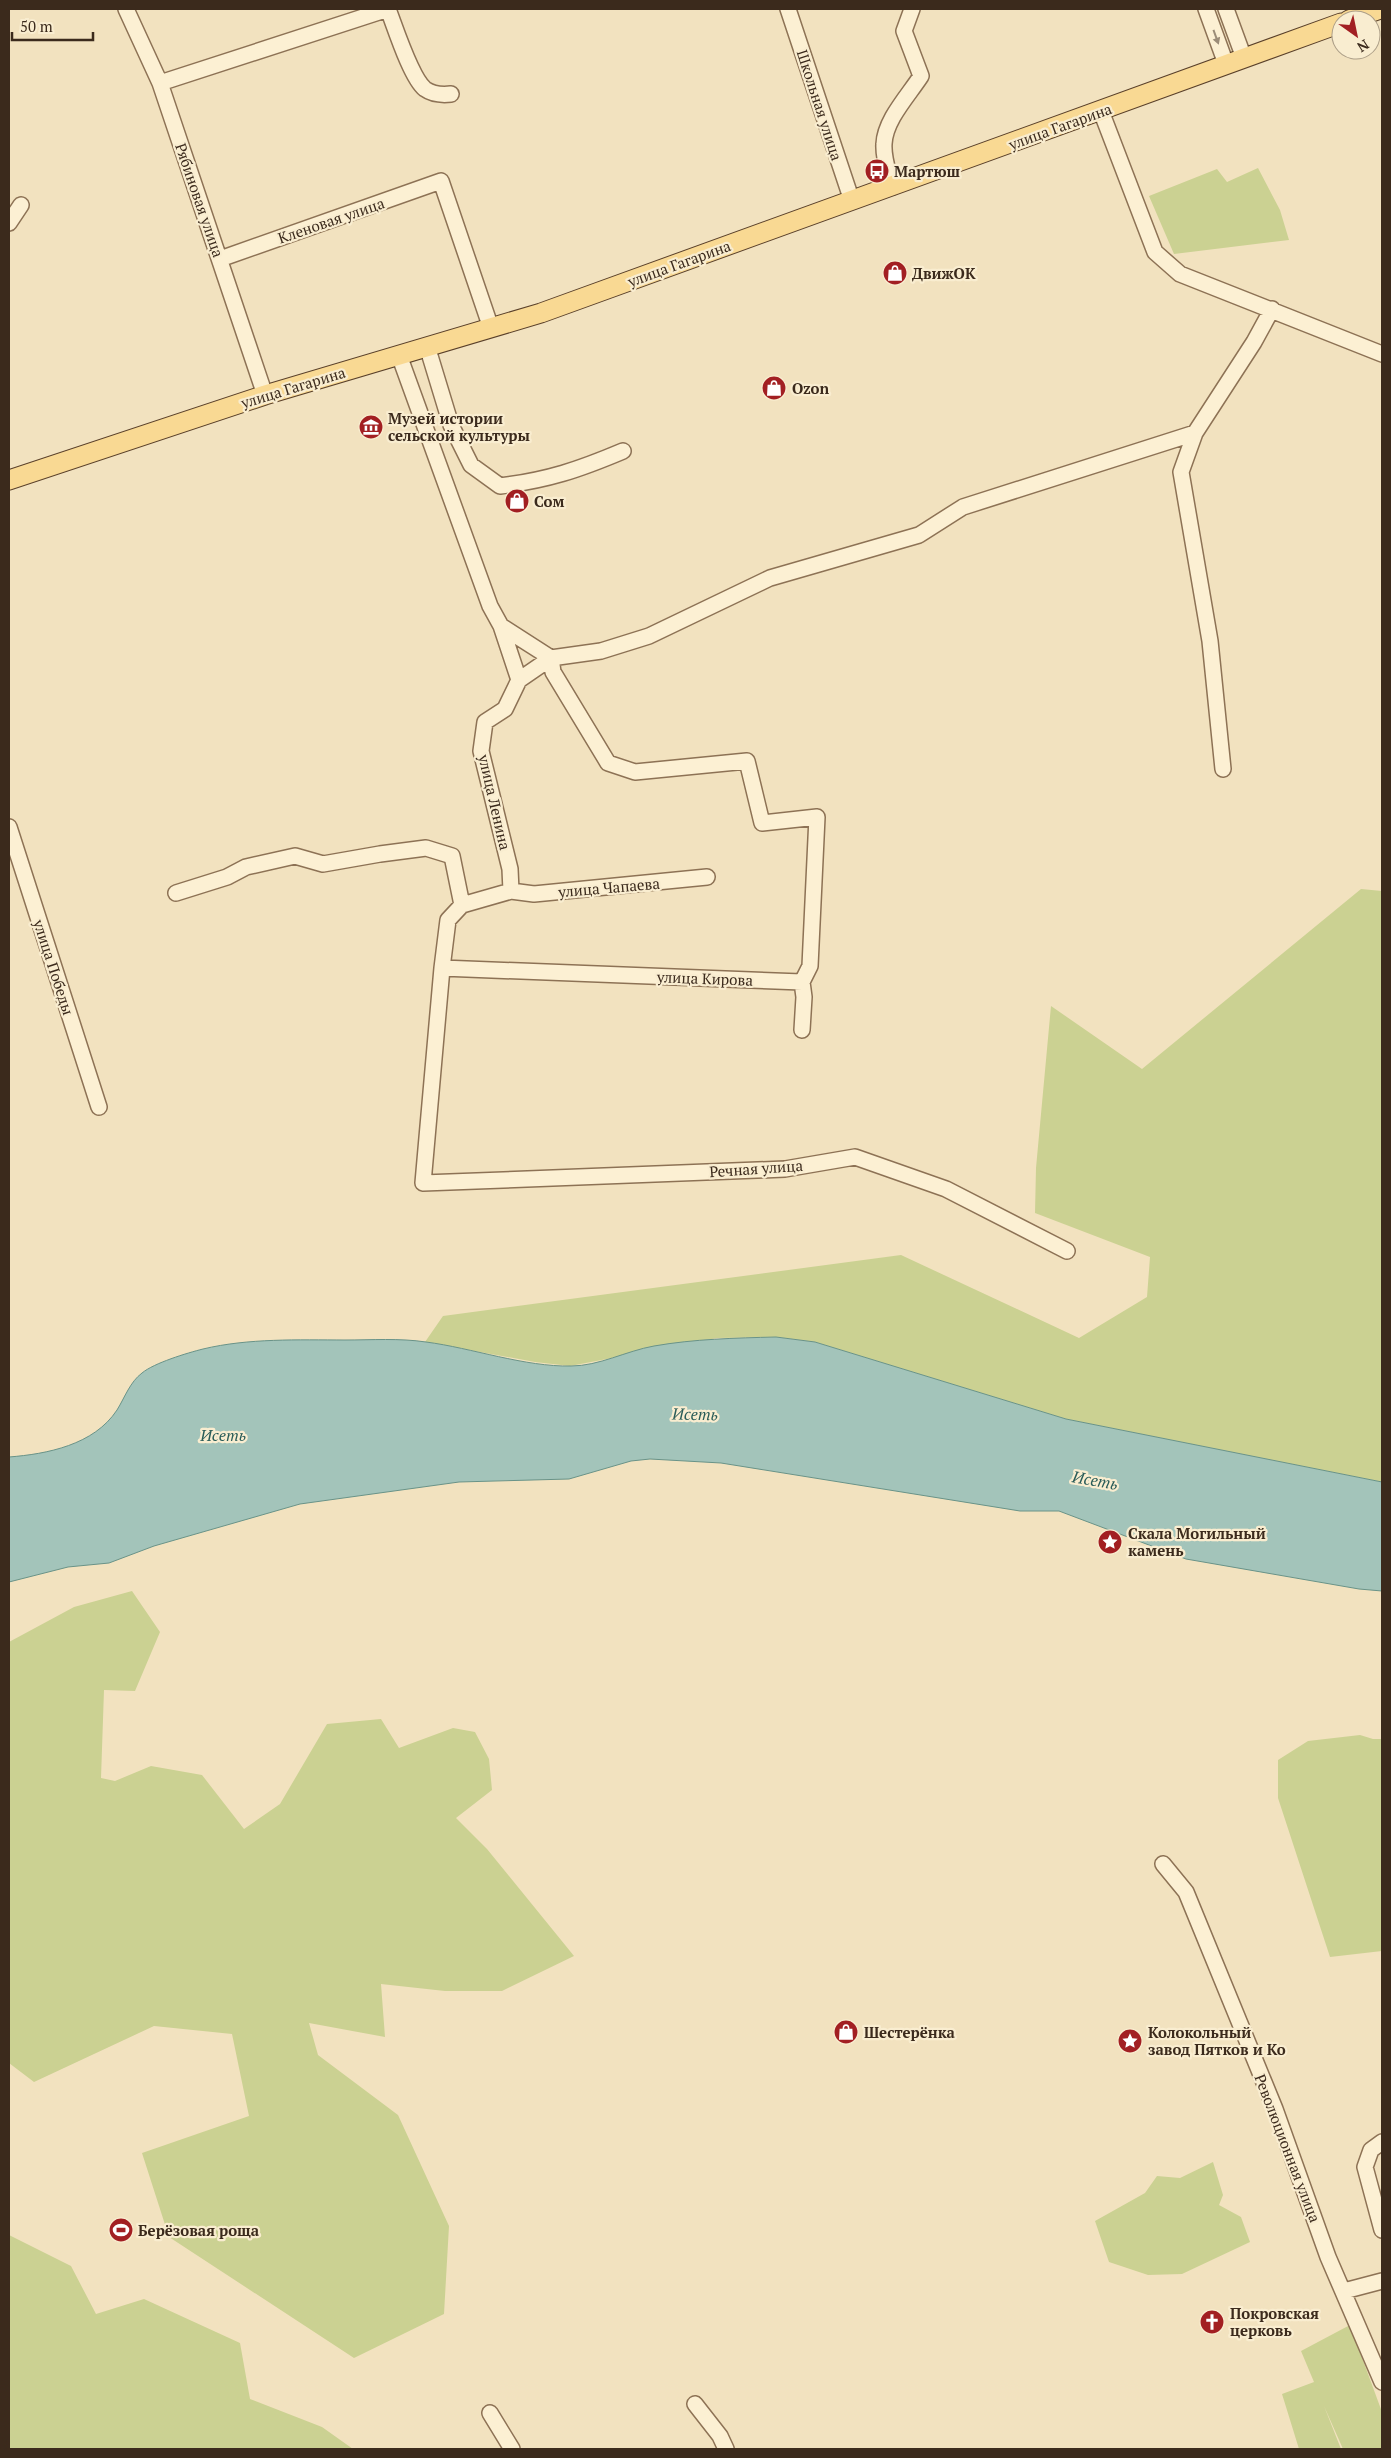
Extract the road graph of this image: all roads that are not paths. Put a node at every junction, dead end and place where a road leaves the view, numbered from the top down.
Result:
1 (126, 9) edge
2 (788, 9) edge
3 (912, 9) edge
4 (1206, 9) edge
5 (1226, 9) edge
6 (1331, 27) edge
7 (1244, 58) junction
8 (1226, 64) junction
9 (160, 83) junction
10 (451, 94) dead end
11 (1101, 111) junction
12 (892, 187) junction
13 (852, 201) junction
14 (22, 205) dead end
15 (9, 224) edge
16 (220, 259) junction
17 (1272, 309) junction
18 (491, 328) junction
19 (427, 346) junction
20 (1382, 354) edge
21 (399, 355) junction
22 (265, 395) junction
23 (1195, 433) junction
24 (622, 451) dead end
25 (9, 480) edge
26 (501, 626) junction
27 (551, 658) junction
28 (519, 680) junction
29 (1223, 769) dead end
30 (9, 827) edge
31 (708, 877) dead end
32 (511, 891) junction
33 (176, 893) dead end
34 (462, 905) junction
35 (442, 968) junction
36 (802, 982) junction
37 (802, 1030) dead end
38 (99, 1107) dead end
39 (1067, 1251) dead end
40 (1163, 1864) dead end
41 (1382, 2142) edge
42 (1382, 2230) edge
43 (1382, 2281) edge
44 (1344, 2291) junction
45 (1382, 2382) edge
46 (695, 2404) dead end
47 (490, 2413) dead end
48 (512, 2449) edge
49 (726, 2449) edge

1 - 9 street, Рябиновая улица
2 - 13 street, Школьная улица
3 - 12 street
4 -> 8 street
5 - 7 street
6 - 7 main road, улица Гагарина
7 - 8 main road, улица Гагарина
8 - 11 main road, улица Гагарина
9 - 10 street
9 - 16 street, Рябиновая улица
11 - 12 main road, улица Гагарина
11 - 17 street
12 - 13 main road, улица Гагарина
13 - 18 main road, улица Гагарина
14 - 15 street
16 - 18 street, Кленовая улица
16 - 22 street, Рябиновая улица
17 - 20 street
17 - 23 street
18 - 19 main road, улица Гагарина
19 - 21 main road, улица Гагарина
19 - 24 street
21 - 22 main road, улица Гагарина
21 - 26 street
22 - 25 main road, улица Гагарина
23 - 27 street
23 - 29 street
26 - 27 street
26 - 28 street
27 - 28 street
27 - 36 street
28 - 32 street, улица Ленина
30 - 38 street, улица Победы
31 - 32 street, улица Чапаева
32 - 34 street
33 - 34 street
34 - 35 street
35 - 36 street, улица Кирова
35 - 39 street, Речная улица
36 - 37 street
40 - 44 street, Революционная улица
41 - 42 street
43 - 44 street
44 - 45 street, Революционная улица
46 - 49 street
47 - 48 street

